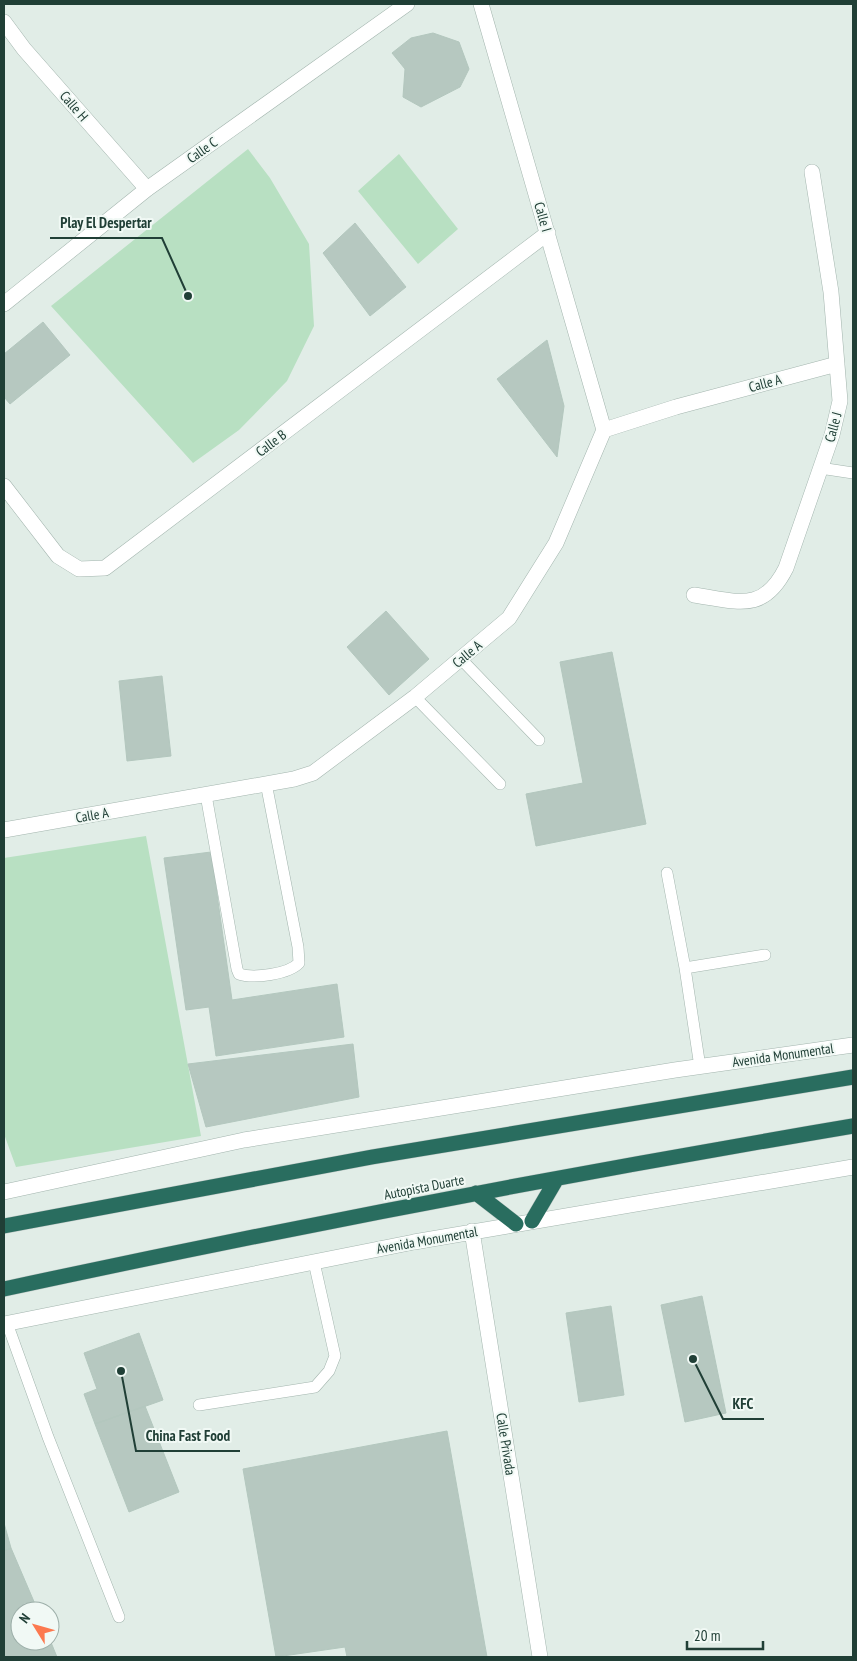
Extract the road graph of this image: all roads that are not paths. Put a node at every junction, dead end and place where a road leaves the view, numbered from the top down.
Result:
1 (407, 4) edge
2 (481, 4) edge
3 (4, 22) edge
4 (812, 172) dead end
5 (147, 189) junction
6 (548, 233) junction
7 (4, 304) edge
8 (837, 364) junction
9 (604, 430) junction
10 (820, 468) junction
11 (853, 473) edge
12 (4, 486) edge
13 (694, 595) dead end
14 (461, 659) junction
15 (415, 697) junction
16 (539, 740) dead end
17 (266, 783) junction
18 (500, 784) dead end
19 (206, 795) junction
20 (4, 830) edge
21 (667, 873) dead end
22 (766, 955) dead end
23 (685, 968) junction
24 (853, 1045) edge
25 (700, 1067) junction
26 (853, 1077) edge
27 (853, 1126) edge
28 (853, 1167) edge
29 (556, 1180) junction
30 (4, 1192) edge
31 (476, 1194) junction
32 (532, 1221) junction
33 (516, 1224) junction
34 (4, 1226) edge
35 (472, 1231) junction
36 (314, 1262) junction
37 (4, 1289) edge
38 (5, 1323) edge
39 (199, 1406) dead end
40 (120, 1618) dead end
41 (540, 1657) edge

1 - 5 street, Calle C
2 - 6 street, Calle I
3 - 5 street, Calle H
4 - 8 street, Calle J
5 - 7 street, Calle C
6 - 9 street, Calle I
6 - 12 street, Calle B
8 - 9 street, Calle A
8 - 10 street, Calle J
9 - 14 street, Calle A
10 - 11 lane
10 - 13 street, Calle J
14 - 15 street, Calle A
14 - 16 lane
15 - 17 street, Calle A
15 - 18 lane
17 - 19 street, Calle A
17 - 19 lane
19 - 20 street, Calle A
21 - 23 lane
22 - 23 lane
23 - 25 lane
24 - 25 street, Avenida Monumental
25 - 30 street, Avenida Monumental
26 - 34 highway
27 - 29 highway, Autopista Duarte
28 - 32 street, Avenida Monumental
29 - 31 highway, Autopista Duarte
29 - 32 highway
31 - 33 highway
31 - 37 highway, Autopista Duarte
32 - 33 street, Avenida Monumental
33 - 35 street, Avenida Monumental
35 - 36 street, Avenida Monumental
35 - 41 street, Calle Privada
36 - 38 street, Avenida Monumental
36 - 39 lane
38 - 40 lane

